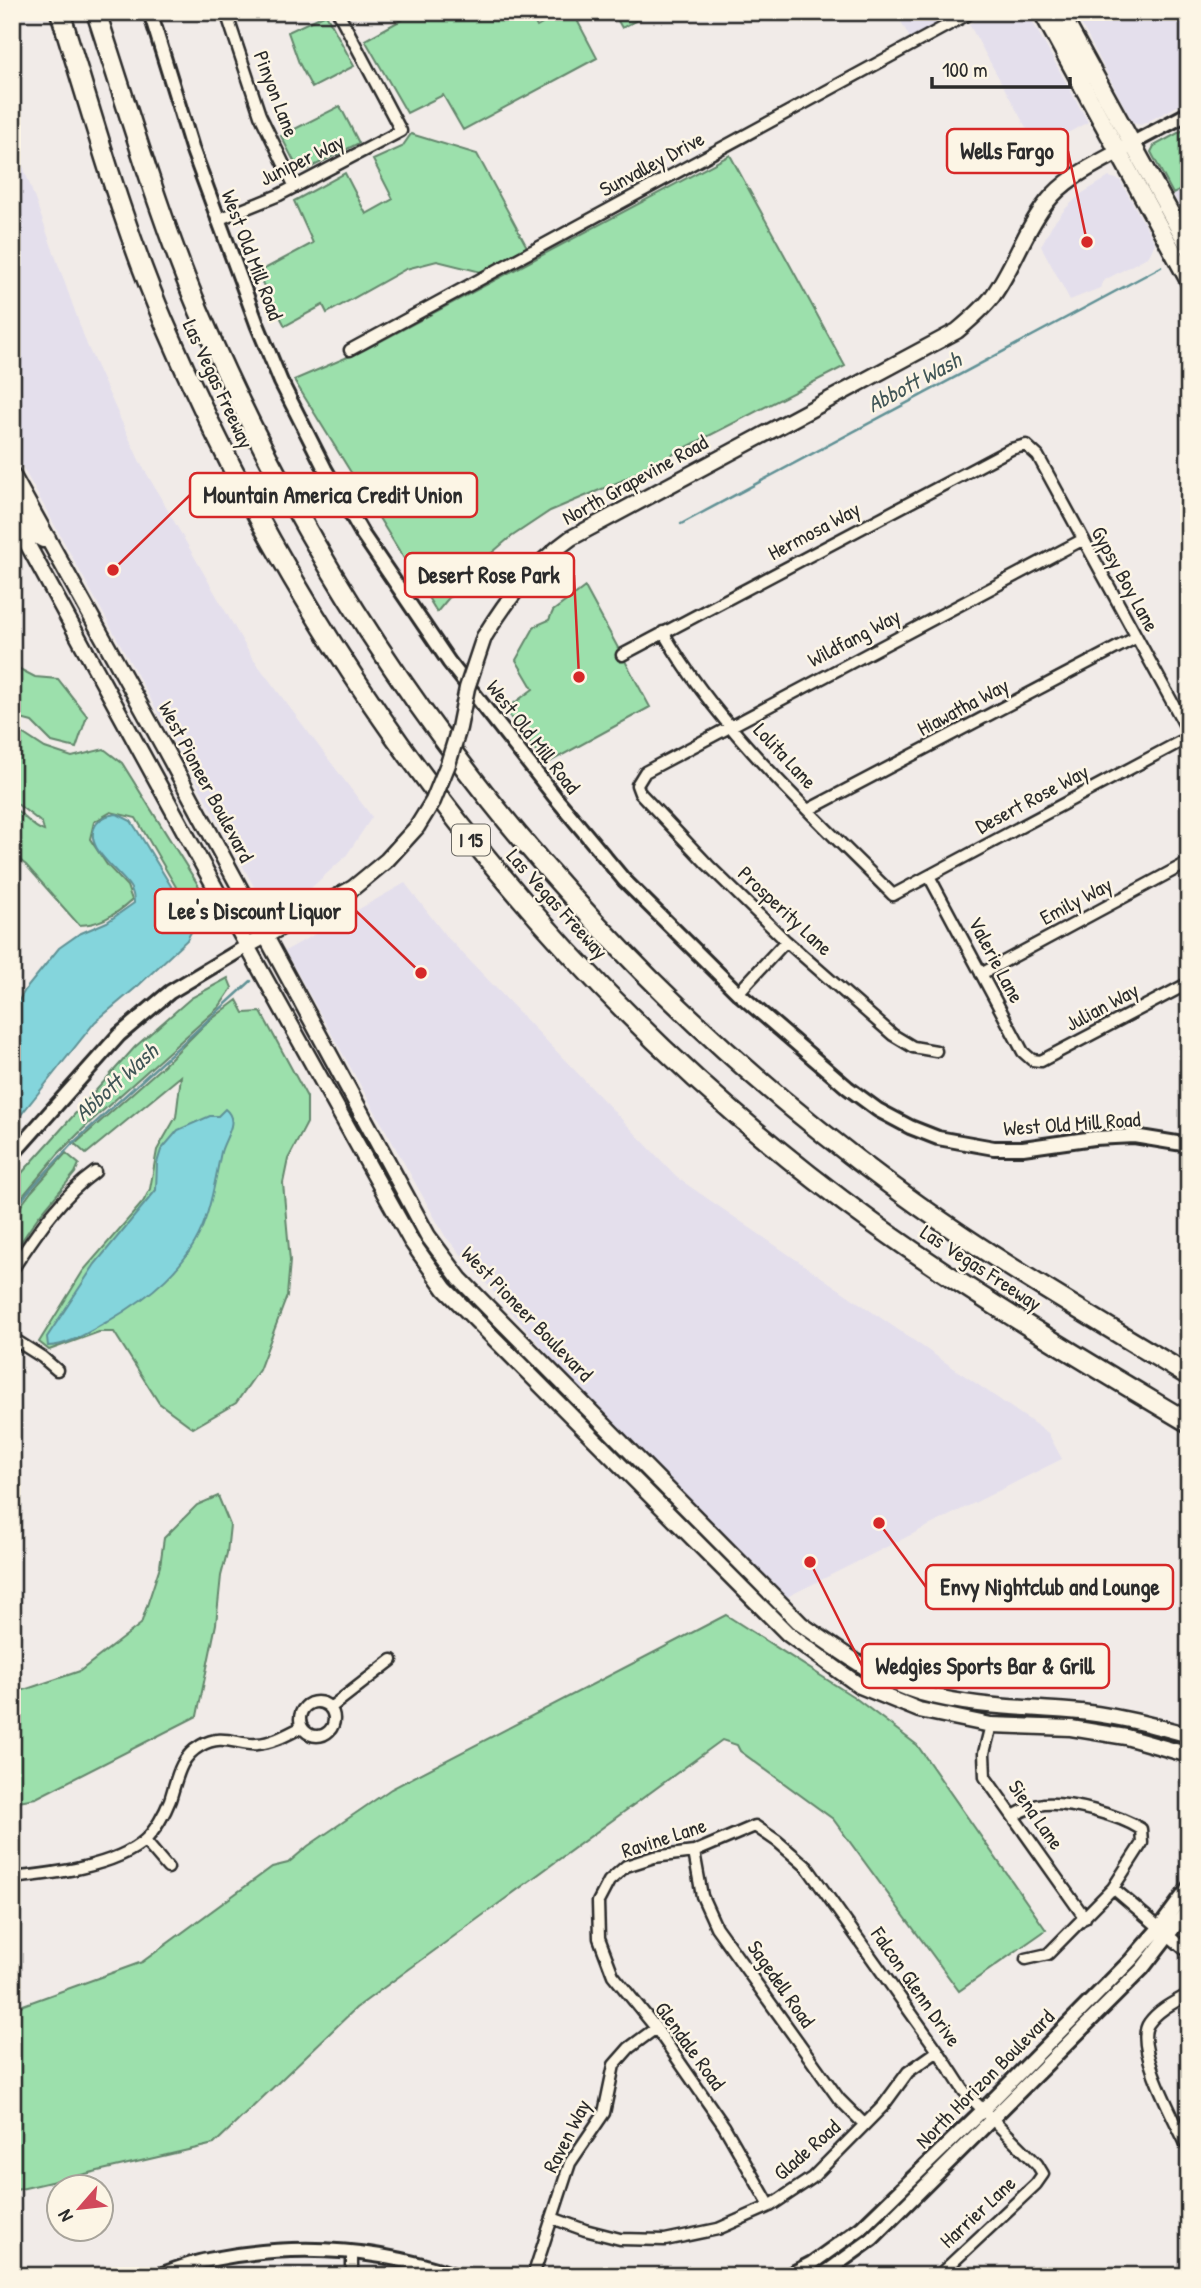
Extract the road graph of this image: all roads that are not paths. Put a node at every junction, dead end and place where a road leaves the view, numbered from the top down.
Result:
1 (60, 12) edge
2 (96, 12) edge
3 (150, 12) edge
4 (226, 12) edge
5 (338, 12) edge
6 (972, 12) edge
7 (1042, 12) edge
8 (1060, 12) edge
9 (1189, 113) edge
10 (1125, 148) junction
11 (295, 187) junction
12 (217, 219) junction
13 (1189, 247) edge
14 (1189, 281) edge
15 (350, 350) dead end
16 (1026, 445) joint
17 (12, 474) edge
18 (12, 498) edge
19 (12, 516) edge
20 (48, 538) junction
21 (1082, 540) junction
22 (663, 632) junction
23 (1135, 638) junction
24 (622, 655) dead end
25 (730, 726) junction
26 (1189, 735) edge
27 (645, 772) joint
28 (808, 810) junction
29 (1189, 862) edge
30 (929, 876) junction
31 (893, 895) joint
32 (265, 936) junction
33 (786, 941) junction
34 (247, 946) junction
35 (981, 974) junction
36 (1189, 983) edge
37 (738, 993) junction
38 (936, 1051) dead end
39 (1032, 1060) joint
40 (1189, 1145) edge
41 (12, 1155) edge
42 (95, 1172) dead end
43 (12, 1270) edge
44 (12, 1338) edge
45 (57, 1370) dead end
46 (1189, 1376) edge
47 (1189, 1423) edge
48 (392, 1660) dead end
49 (330, 1708) junction
50 (992, 1725) junction
51 (302, 1727) junction
52 (1189, 1735) edge
53 (1189, 1755) edge
54 (1013, 1816) junction
55 (755, 1826) joint
56 (145, 1840) junction
57 (694, 1852) junction
58 (168, 1868) dead end
59 (12, 1878) edge
60 (1189, 1887) edge
61 (1113, 1888) junction
62 (598, 1902) joint
63 (1189, 1908) edge
64 (1085, 1918) junction
65 (1164, 1932) junction
66 (1189, 1953) edge
67 (1026, 1959) dead end
68 (1189, 1994) edge
69 (656, 2028) junction
70 (938, 2051) junction
71 (987, 2115) junction
72 (864, 2124) junction
73 (1189, 2151) edge
74 (1042, 2174) joint
75 (770, 2206) junction
76 (552, 2218) junction
77 (352, 2252) junction
78 (157, 2276) edge
79 (352, 2276) edge
80 (457, 2276) edge
81 (533, 2276) edge
82 (787, 2276) edge
83 (821, 2276) edge
84 (938, 2276) edge

1 - 47 highway, Las Vegas Freeway / I 15
2 - 46 highway, Las Vegas Freeway / I 15
3 - 12 street, West Old Mill Road
4 - 11 street, Pinyon Lane
5 - 11 street, Juniper Way
6 - 15 street, Sunvalley Drive
7 - 10 main road
8 - 10 main road
9 - 10 street
10 - 13 main road
10 - 14 main road
10 - 32 main road, North Grapevine Road, bridge
11 - 12 street, Juniper Way
12 - 37 street, West Old Mill Road
16 - 21 street, Gypsy Boy Lane
16 - 22 street, Hermosa Way
17 - 20 main road, West Pioneer Boulevard
18 - 20 main road
19 - 34 main road, West Pioneer Boulevard
20 - 32 main road, West Pioneer Boulevard
21 - 23 street, Gypsy Boy Lane
21 - 25 street, Wildfang Way
22 - 24 street, Hermosa Way
22 - 25 street, Lolita Lane
23 - 26 street, Gypsy Boy Lane
23 - 28 street, Hiawatha Way
25 - 27 street, Wildfang Way
25 - 28 street, Lolita Lane
26 - 30 street, Desert Rose Way
27 - 33 street, Prosperity Lane
28 - 31 street, Lolita Lane
29 - 35 street, Emily Way
30 - 31 street, Desert Rose Way
30 - 35 street, Valerie Lane
32 - 34 main road, North Grapevine Road
32 - 52 main road, West Pioneer Boulevard
33 - 37 street
33 - 38 street, Prosperity Lane
34 - 41 street
34 - 50 main road, West Pioneer Boulevard
35 - 39 street, Valerie Lane
36 - 39 street, Julian Way
37 - 40 street, West Old Mill Road
42 - 43 street
44 - 45 street
48 - 49 street
49 - 51 street
49 - 51 street
50 - 53 main road, West Pioneer Boulevard
50 - 54 street, Siena Lane
51 - 56 street
54 - 61 street
54 - 64 street, Siena Lane
55 - 57 street, Ravine Lane
55 - 70 street, Falcon Glenn Drive
56 - 58 street
56 - 59 street
57 - 62 street, Ravine Lane
57 - 72 street, Sagedell Road
60 - 65 street, North Horizon Boulevard
61 - 64 street
61 - 65 street
62 - 69 street, Glendale Road
63 - 65 street, North Horizon Boulevard
64 - 67 street
65 - 66 street
65 - 71 street, North Horizon Boulevard
68 - 73 street
69 - 75 street, Glendale Road
69 - 76 street, Raven Way
70 - 71 street, Falcon Glenn Drive
70 - 72 street, Glade Road
71 - 74 street, Falcon Glenn Drive
71 - 82 street, North Horizon Boulevard
71 - 83 street, North Horizon Boulevard
72 - 75 street, Glade Road
74 - 84 street, Harrier Lane
75 - 76 street, Glade Road
76 - 81 street, Raven Way
77 - 78 street
77 - 79 street
77 - 80 street

